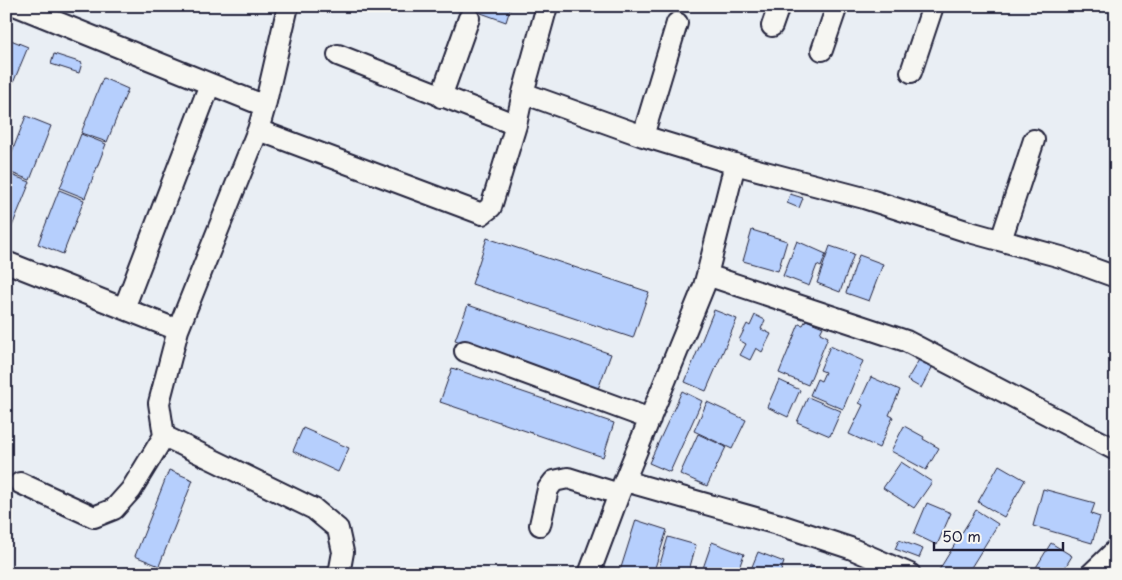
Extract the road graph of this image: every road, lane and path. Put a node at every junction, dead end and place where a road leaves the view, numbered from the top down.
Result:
1 (288, 6) edge
2 (547, 6) edge
3 (778, 6) edge
4 (838, 6) edge
5 (932, 6) edge
6 (20, 7) edge
7 (469, 18) dead end
8 (677, 23) dead end
9 (772, 26) dead end
10 (822, 50) dead end
11 (338, 55) dead end
12 (911, 72) dead end
13 (210, 84) junction
14 (523, 93) junction
15 (441, 97) junction
16 (265, 106) junction
17 (516, 125) junction
18 (258, 130) junction
19 (643, 136) junction
20 (1034, 140) dead end
21 (735, 164) junction
22 (1001, 240) junction
23 (6, 262) edge
24 (707, 274) junction
25 (1116, 276) edge
26 (123, 308) junction
27 (178, 330) junction
28 (465, 351) dead end
29 (650, 419) junction
30 (164, 436) junction
31 (1116, 450) edge
32 (20, 484) dead end
33 (622, 487) junction
34 (540, 525) dead end
35 (1116, 550) edge
36 (340, 574) edge
37 (589, 574) edge
38 (910, 574) edge
39 (1091, 574) edge

1 - 16 street
2 - 14 street
3 - 9 street
4 - 10 street
5 - 12 street
6 - 13 street
7 - 15 street
8 - 19 street
11 - 15 street
13 - 16 street
13 - 26 street
14 - 17 street
14 - 19 street
15 - 17 street
16 - 18 street
17 - 18 street
18 - 27 street
19 - 21 street
20 - 22 street
21 - 22 street
21 - 24 street
22 - 25 street
23 - 26 street
24 - 29 street
24 - 31 street
26 - 27 street
27 - 30 street
28 - 29 street
29 - 33 street
30 - 32 street
30 - 36 street
33 - 34 street
33 - 37 street
33 - 38 street
35 - 39 street

